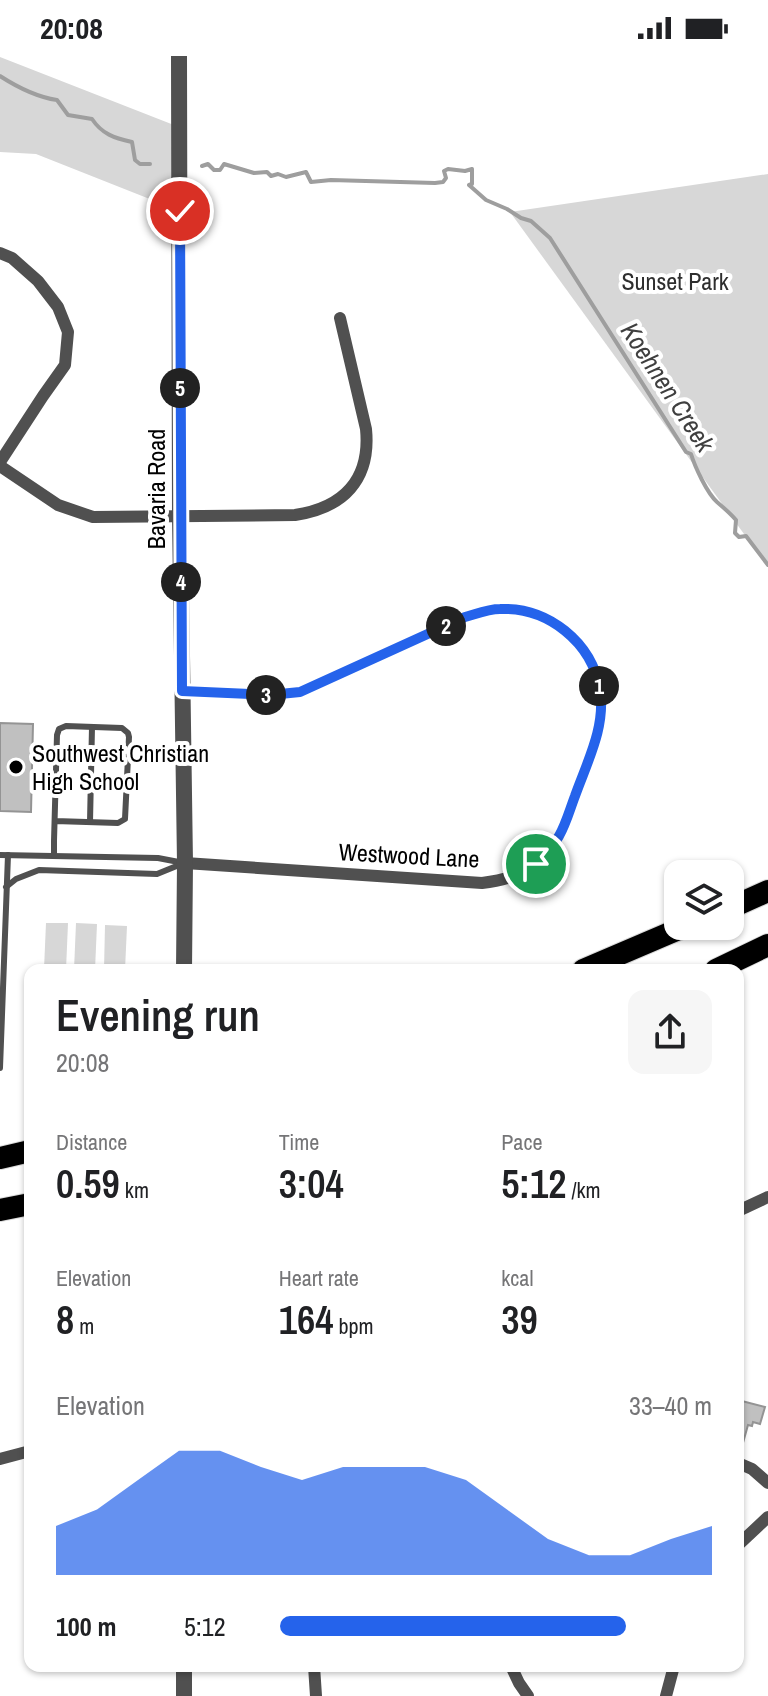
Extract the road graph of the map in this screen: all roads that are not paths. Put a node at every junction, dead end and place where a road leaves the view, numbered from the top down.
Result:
1 (179, 56) edge
2 (0, 253) edge
3 (340, 318) dead end
4 (0, 464) edge
5 (180, 517) junction
6 (182, 691) junction
7 (92, 727) junction
8 (55, 821) junction
9 (90, 822) junction
10 (4, 855) edge
11 (39, 855) junction
12 (54, 855) junction
13 (185, 863) junction
14 (39, 870) junction
15 (6, 887) junction
16 (768, 891) edge
17 (3, 897) edge
18 (744, 902) edge
19 (3, 933) edge
20 (664, 935) edge
21 (768, 945) edge
22 (184, 964) edge
23 (597, 964) edge
24 (728, 964) edge
25 (0, 1068) edge
26 (24, 1152) edge
27 (0, 1158) edge
28 (768, 1197) edge
29 (24, 1205) edge
30 (744, 1208) edge
31 (0, 1210) edge
32 (24, 1453) edge
33 (0, 1459) edge
34 (744, 1466) edge
35 (768, 1483) edge
36 (768, 1517) edge
37 (744, 1539) edge
38 (184, 1672) edge
39 (314, 1672) edge
40 (514, 1672) edge
41 (672, 1672) edge
42 (184, 1696) edge
43 (316, 1696) edge
44 (528, 1696) edge
45 (666, 1696) edge

1 - 5 street, Bavaria Road
2 - 4 street
3 - 5 street
4 - 5 street
5 - 6 street, Bavaria Road
6 - 13 street, Bavaria Road
6 - 13 street, Westwood Lane
7 - 8 lane
7 - 9 lane
7 - 9 lane
8 - 9 lane
8 - 12 lane
10 - 11 lane
10 - 15 lane
11 - 12 lane
11 - 14 lane
12 - 13 lane
13 - 14 lane
13 - 22 street, Bavaria Road
14 - 15 lane
15 - 17 lane
16 - 18 highway
17 - 19 lane
19 - 25 lane
20 - 23 highway
21 - 24 highway
26 - 27 highway
28 - 30 street
29 - 31 highway
32 - 33 street
34 - 35 street
36 - 37 street
38 - 42 street
39 - 43 street
40 - 44 street
41 - 45 street

